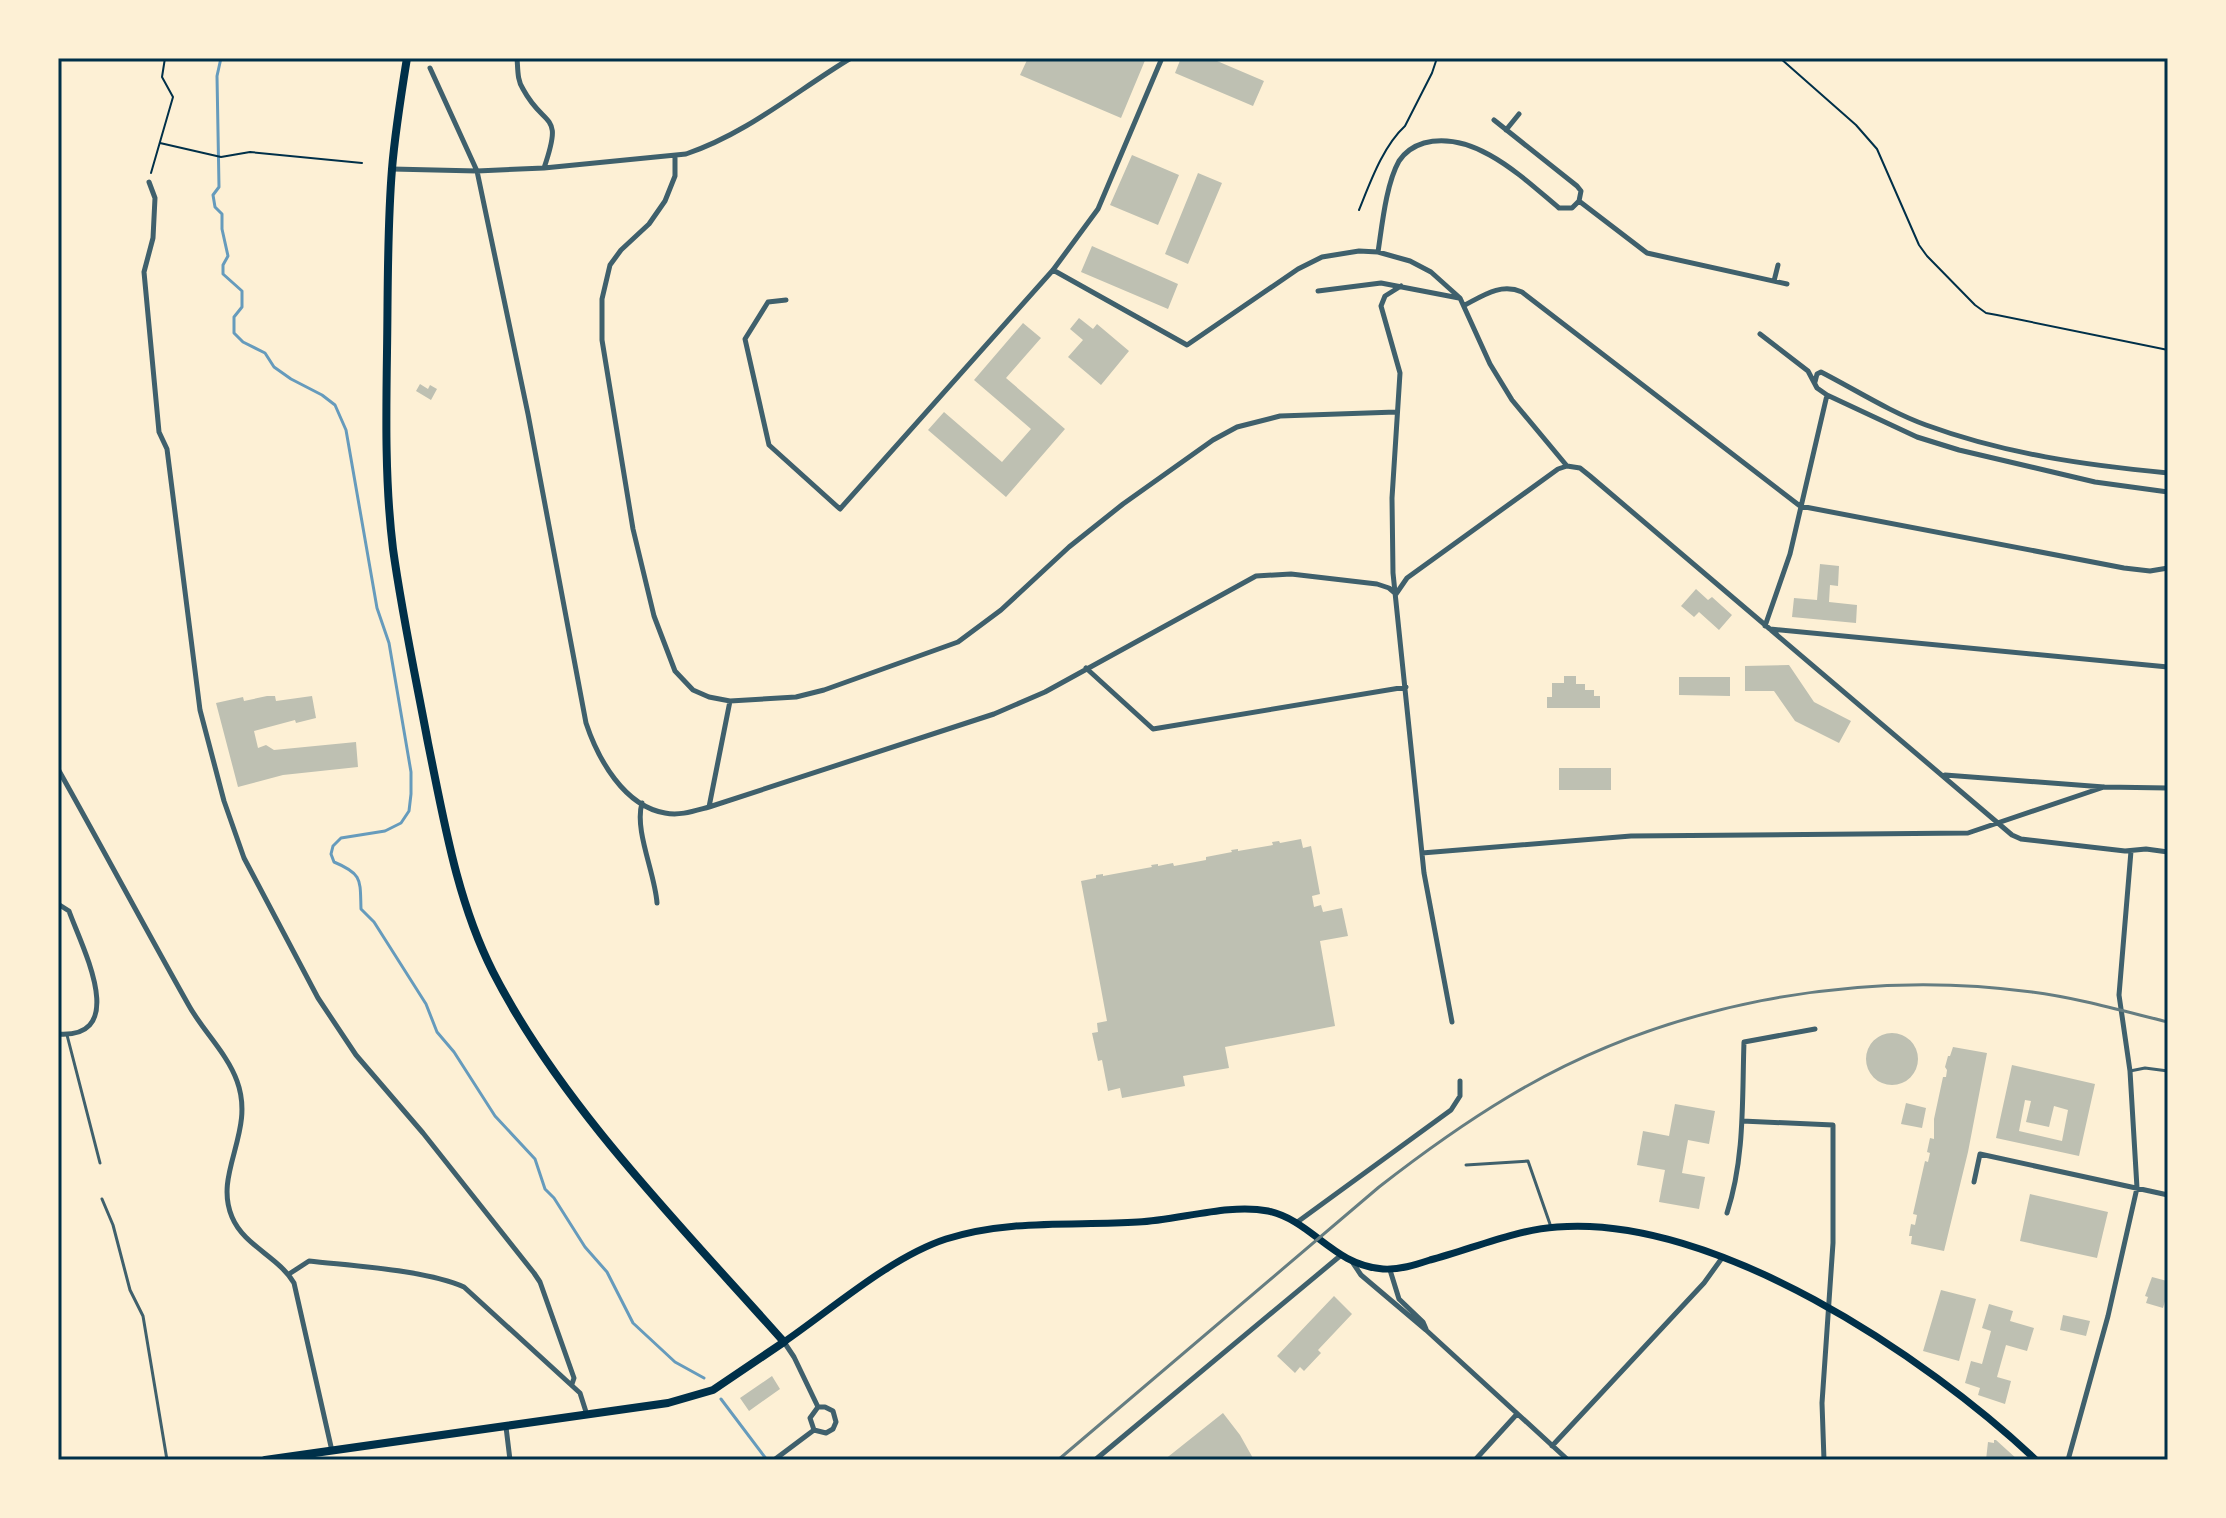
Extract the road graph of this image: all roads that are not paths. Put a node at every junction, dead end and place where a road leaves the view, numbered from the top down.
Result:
1 (407, 58) edge
2 (517, 58) edge
3 (851, 58) edge
4 (1162, 58) edge
5 (430, 68) dead end
6 (1519, 114) dead end
7 (1494, 120) dead end
8 (1506, 130) junction
9 (675, 157) junction
10 (544, 168) junction
11 (392, 169) junction
12 (477, 171) junction
13 (149, 182) road end
14 (1579, 201) junction
15 (1378, 252) junction
16 (1778, 265) dead end
17 (1053, 270) junction
18 (1774, 281) junction
19 (1787, 284) dead end
20 (1401, 286) junction
21 (1318, 291) dead end
22 (1460, 298) junction
23 (786, 300) dead end
24 (1465, 305) junction
25 (1760, 334) dead end
26 (1815, 382) junction
27 (1827, 395) junction
28 (1396, 412) junction
29 (1567, 466) junction
30 (2168, 473) edge
31 (2168, 492) edge
32 (1800, 506) junction
33 (2168, 568) edge
34 (1396, 594) junction
35 (1767, 628) junction
36 (2168, 667) edge
37 (1086, 668) junction
38 (1406, 687) junction
39 (730, 701) junction
40 (58, 769) edge
41 (1943, 775) junction
42 (2104, 787) junction
43 (2168, 788) edge
44 (642, 803) junction
45 (709, 807) junction
46 (1998, 822) junction
47 (2131, 851) junction
48 (2168, 852) edge
49 (1422, 853) junction
50 (657, 903) dead end
51 (58, 904) edge
52 (1452, 1022) dead end
53 (1815, 1029) dead end
54 (58, 1034) edge
55 (67, 1035) junction
56 (2130, 1071) junction
57 (2168, 1071) edge
58 (1460, 1081) dead end
59 (1742, 1121) junction
60 (100, 1163) dead end
61 (1466, 1165) dead end
62 (1974, 1182) dead end
63 (2137, 1188) junction
64 (2168, 1195) edge
65 (102, 1199) dead end
66 (1727, 1213) dead end
67 (1296, 1223) junction
68 (1551, 1227) junction
69 (1340, 1256) junction
70 (1722, 1258) junction
71 (1353, 1263) junction
72 (1390, 1270) junction
73 (289, 1274) junction
74 (1830, 1308) junction
75 (1426, 1330) junction
76 (784, 1342) junction
77 (572, 1384) junction
78 (818, 1407) junction
79 (1517, 1414) junction
80 (587, 1416) junction
81 (506, 1426) junction
82 (814, 1430) junction
83 (1552, 1446) junction
84 (332, 1451) junction
85 (287, 1459) edge
86 (775, 1459) edge
87 (167, 1460) edge
88 (265, 1460) edge
89 (510, 1460) edge
90 (1095, 1460) edge
91 (1475, 1460) edge
92 (1568, 1460) edge
93 (1824, 1460) edge
94 (2036, 1460) edge
95 (2068, 1460) edge

1 - 11 main road
2 - 10 street
3 - 9 street
4 - 17 street
5 - 12 street
6 - 8 street
7 - 8 street
8 - 14 street
9 - 10 street
9 - 39 street
10 - 12 street
11 - 12 street
11 - 76 main road
12 - 44 street
13 - 77 street
14 - 15 street
14 - 18 street
15 - 17 street
15 - 22 street
16 - 18 street
17 - 23 street
18 - 19 street
20 - 21 street
20 - 22 street
20 - 28 street
22 - 24 street
24 - 29 street
24 - 32 street
25 - 26 street
26 - 27 street
26 - 30 street
27 - 31 street
27 - 32 street
28 - 34 street
28 - 39 street
29 - 34 street
29 - 35 street
32 - 33 street
32 - 35 street
34 - 37 street
34 - 38 street
35 - 36 street
35 - 41 street
37 - 38 street
37 - 45 street
38 - 49 street
39 - 45 street
40 - 73 street
41 - 42 street
41 - 46 street
42 - 43 street
42 - 46 street
44 - 45 street
44 - 50 street
46 - 47 street
46 - 49 street
47 - 48 street
47 - 56 street
49 - 52 street
51 - 55 street
53 - 59 street
54 - 55 street
55 - 60 lane
56 - 57 lane
56 - 63 street
58 - 67 street
59 - 66 street
59 - 74 street
61 - 68 lane
62 - 63 street
63 - 64 street
63 - 95 street
65 - 87 lane
67 - 69 main road
67 - 76 main road
68 - 70 main road
68 - 72 main road
69 - 71 main road
69 - 90 street
70 - 74 main road
70 - 83 street
71 - 72 main road
71 - 75 street
72 - 75 street
73 - 77 street
73 - 84 street
74 - 93 street
74 - 94 main road
75 - 79 street
76 - 78 street
76 - 80 main road
77 - 80 street
78 - 82 street
78 - 82 street
79 - 83 street
79 - 91 street
80 - 81 main road
81 - 84 main road
81 - 89 street
82 - 86 street
83 - 92 street
84 - 85 main road
85 - 88 main road

